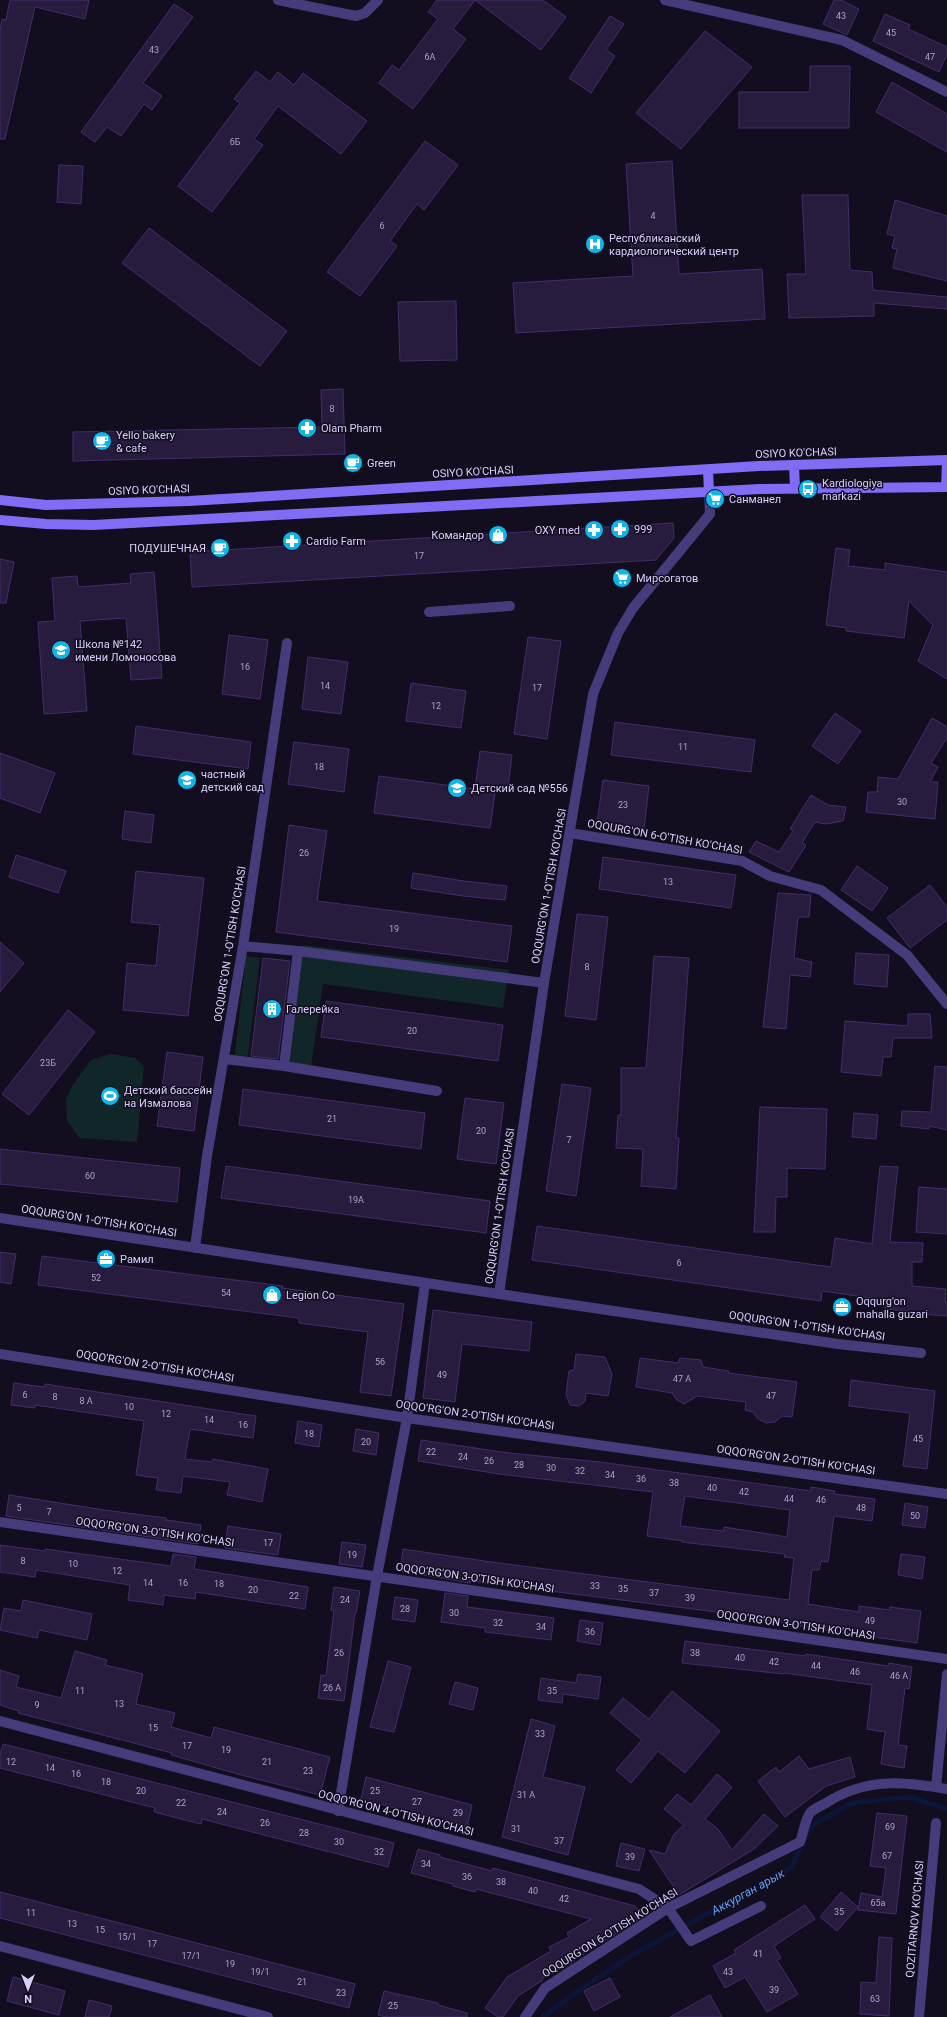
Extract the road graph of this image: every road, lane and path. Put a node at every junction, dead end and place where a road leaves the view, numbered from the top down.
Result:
1 (278, 0) edge
2 (378, 0) edge
3 (665, 0) edge
4 (947, 92) edge
5 (947, 462) edge
6 (794, 465) junction
7 (708, 470) junction
8 (946, 487) edge
9 (795, 489) junction
10 (709, 492) junction
11 (0, 500) edge
12 (0, 520) edge
13 (510, 606) dead end
14 (429, 612) dead end
15 (287, 643) dead end
16 (570, 833) junction
17 (243, 946) junction
18 (298, 951) junction
19 (544, 983) junction
20 (947, 1004) edge
21 (224, 1059) junction
22 (284, 1066) junction
23 (436, 1091) dead end
24 (0, 1218) edge
25 (195, 1248) junction
26 (424, 1283) junction
27 (499, 1294) junction
28 (921, 1352) dead end
29 (0, 1354) edge
30 (407, 1418) junction
31 (947, 1494) edge
32 (0, 1522) edge
33 (377, 1576) junction
34 (947, 1659) edge
35 (947, 1674) edge
36 (0, 1721) edge
37 (936, 1787) junction
38 (947, 1789) edge
39 (338, 1810) junction
40 (936, 1823) dead end
41 (760, 1906) dead end
42 (668, 1908) junction
43 (0, 1946) edge
44 (268, 2017) edge
45 (524, 2017) edge
46 (919, 2017) edge

1 - 2 street
3 - 4 street
5 - 6 main road, OSIYO KO'CHASI
5 - 8 main road
6 - 7 main road, OSIYO KO'CHASI
6 - 9 main road
7 - 10 main road
7 - 11 main road, OSIYO KO'CHASI
8 - 9 main road
9 - 10 main road
10 - 12 main road
10 - 16 street, OQQURG'ON 1-O'TISH KO'CHASI
13 - 14 street
15 - 17 street, OQQURG'ON 1-O'TISH KO'CHASI
16 - 19 street, OQQURG'ON 1-O'TISH KO'CHASI
16 - 20 street, OQQURG'ON 6-O'TISH KO'CHASI
17 - 18 street
17 - 21 street, OQQURG'ON 1-O'TISH KO'CHASI
18 - 19 street
18 - 22 street
19 - 27 street, OQQURG'ON 1-O'TISH KO'CHASI
21 - 22 street
21 - 25 street, OQQURG'ON 1-O'TISH KO'CHASI
22 - 23 street
24 - 25 street, OQQURG'ON 1-O'TISH KO'CHASI
25 - 26 street, OQQURG'ON 1-O'TISH KO'CHASI
26 - 27 street, OQQURG'ON 1-O'TISH KO'CHASI
26 - 30 street
27 - 28 street, OQQURG'ON 1-O'TISH KO'CHASI
29 - 30 street, OQQO'RG'ON 2-O'TISH KO'CHASI
30 - 31 street, OQQO'RG'ON 2-O'TISH KO'CHASI
30 - 33 street
32 - 33 street, OQQO'RG'ON 3-O'TISH KO'CHASI
33 - 34 street, OQQO'RG'ON 3-O'TISH KO'CHASI
33 - 39 street
35 - 37 street
36 - 39 street, OQQO'RG'ON 4-O'TISH KO'CHASI
37 - 38 street, OQQURG'ON 6-O'TISH KO'CHASI
37 - 42 street, OQQURG'ON 6-O'TISH KO'CHASI
39 - 42 street, OQQO'RG'ON 4-O'TISH KO'CHASI
40 - 46 street, QOZITARNOV KO'CHASI
41 - 42 street, OQQO'RG'ON 4-O'TISH KO'CHASI
42 - 45 street, OQQURG'ON 6-O'TISH KO'CHASI
43 - 44 street

